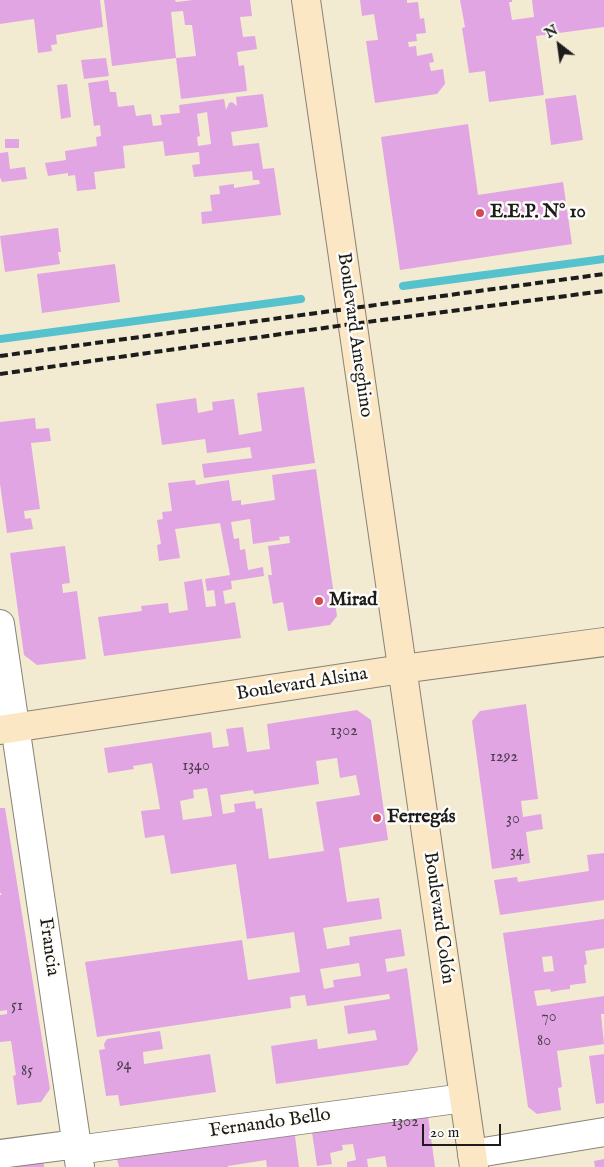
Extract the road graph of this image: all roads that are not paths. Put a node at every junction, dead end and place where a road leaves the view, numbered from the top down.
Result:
1 (306, 0) edge
2 (0, 624) edge
3 (604, 642) edge
4 (402, 669) junction
5 (8, 729) edge
6 (464, 1098) junction
7 (604, 1132) edge
8 (0, 1154) edge
9 (78, 1154) edge
10 (473, 1161) edge

1 - 4 main road, Boulevard Ameghino
2 - 5 street, Francia
3 - 4 main road, Boulevard Alsina
4 - 5 main road, Boulevard Alsina
4 - 6 main road, Boulevard Colón
5 - 9 street, Francia
6 - 9 street, Fernando Bello
6 - 10 main road, Boulevard Colón
7 - 10 street
8 - 9 street, Fernando Bello

